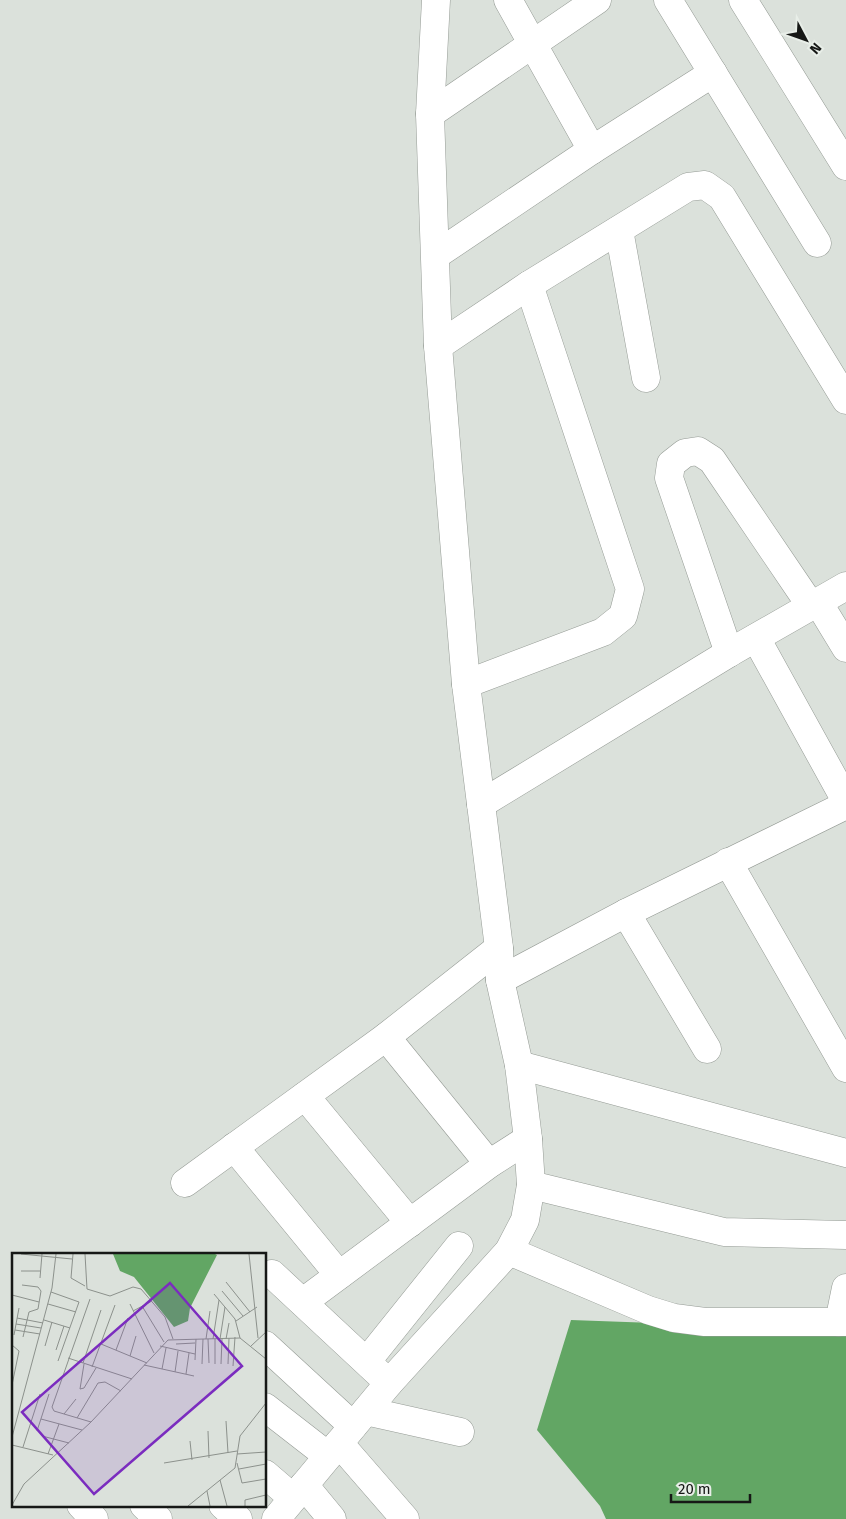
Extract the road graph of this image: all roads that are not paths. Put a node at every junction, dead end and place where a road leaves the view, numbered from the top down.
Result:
1 (436, 0) edge
2 (508, 0) edge
3 (597, 0) edge
4 (668, 0) edge
5 (743, 0) edge
6 (533, 45) junction
7 (713, 73) junction
8 (430, 114) junction
9 (592, 150) junction
10 (846, 166) edge
11 (618, 230) junction
12 (817, 243) dead end
13 (436, 255) junction
14 (529, 285) junction
15 (438, 346) junction
16 (646, 378) dead end
17 (846, 400) edge
18 (846, 586) edge
19 (815, 604) junction
20 (756, 638) junction
21 (846, 648) edge
22 (729, 654) junction
23 (466, 684) junction
24 (846, 803) edge
25 (480, 804) junction
26 (728, 862) junction
27 (626, 913) junction
28 (499, 948) junction
29 (500, 980) junction
30 (386, 1037) junction
31 (707, 1049) dead end
32 (520, 1065) junction
33 (846, 1068) edge
34 (305, 1096) junction
35 (528, 1139) junction
36 (234, 1147) junction
37 (846, 1153) edge
38 (490, 1164) junction
39 (185, 1184) dead end
40 (530, 1185) junction
41 (410, 1223) junction
42 (846, 1235) edge
43 (460, 1246) dead end
44 (509, 1252) junction
45 (272, 1274) dead end
46 (339, 1276) junction
47 (846, 1288) edge
48 (303, 1302) junction
49 (842, 1322) edge
50 (266, 1347) edge
51 (367, 1361) junction
52 (389, 1383) junction
53 (266, 1408) edge
54 (460, 1432) dead end
55 (347, 1434) junction
56 (266, 1475) edge
57 (299, 1492) junction
58 (82, 1506) edge
59 (145, 1506) edge
60 (224, 1506) edge
61 (94, 1519) edge
62 (158, 1519) edge
63 (238, 1519) edge
64 (276, 1519) edge
65 (332, 1519) edge
66 (405, 1519) edge

1 - 8 street
2 - 6 street
3 - 6 street
4 - 7 street
5 - 10 street
6 - 8 street
6 - 9 street
7 - 9 street
7 - 12 street
8 - 13 street
9 - 13 street
11 - 14 street
11 - 16 street
11 - 17 street
13 - 15 street
14 - 15 street
14 - 23 street
15 - 23 street
18 - 19 street
19 - 20 street
19 - 21 street
19 - 22 street
20 - 22 street
20 - 24 street
22 - 25 street
23 - 25 street
24 - 26 street
25 - 28 street
26 - 27 street
26 - 33 street
27 - 29 street
27 - 31 street
28 - 29 street
28 - 30 street
29 - 32 street
30 - 34 street
30 - 38 street
32 - 35 street
32 - 37 street
34 - 36 street
34 - 41 street
35 - 38 street
35 - 40 street
36 - 39 street
36 - 46 street
38 - 41 street
40 - 42 street
40 - 44 street
41 - 46 street
43 - 51 street
44 - 49 street
44 - 52 street
45 - 48 street
46 - 48 street
47 - 49 street
48 - 51 street
50 - 55 street
51 - 52 street
52 - 55 street
53 - 55 street
54 - 55 street
55 - 57 street
55 - 66 street
56 - 57 street
57 - 64 street
57 - 65 street
58 - 61 street
59 - 62 street
60 - 63 street

